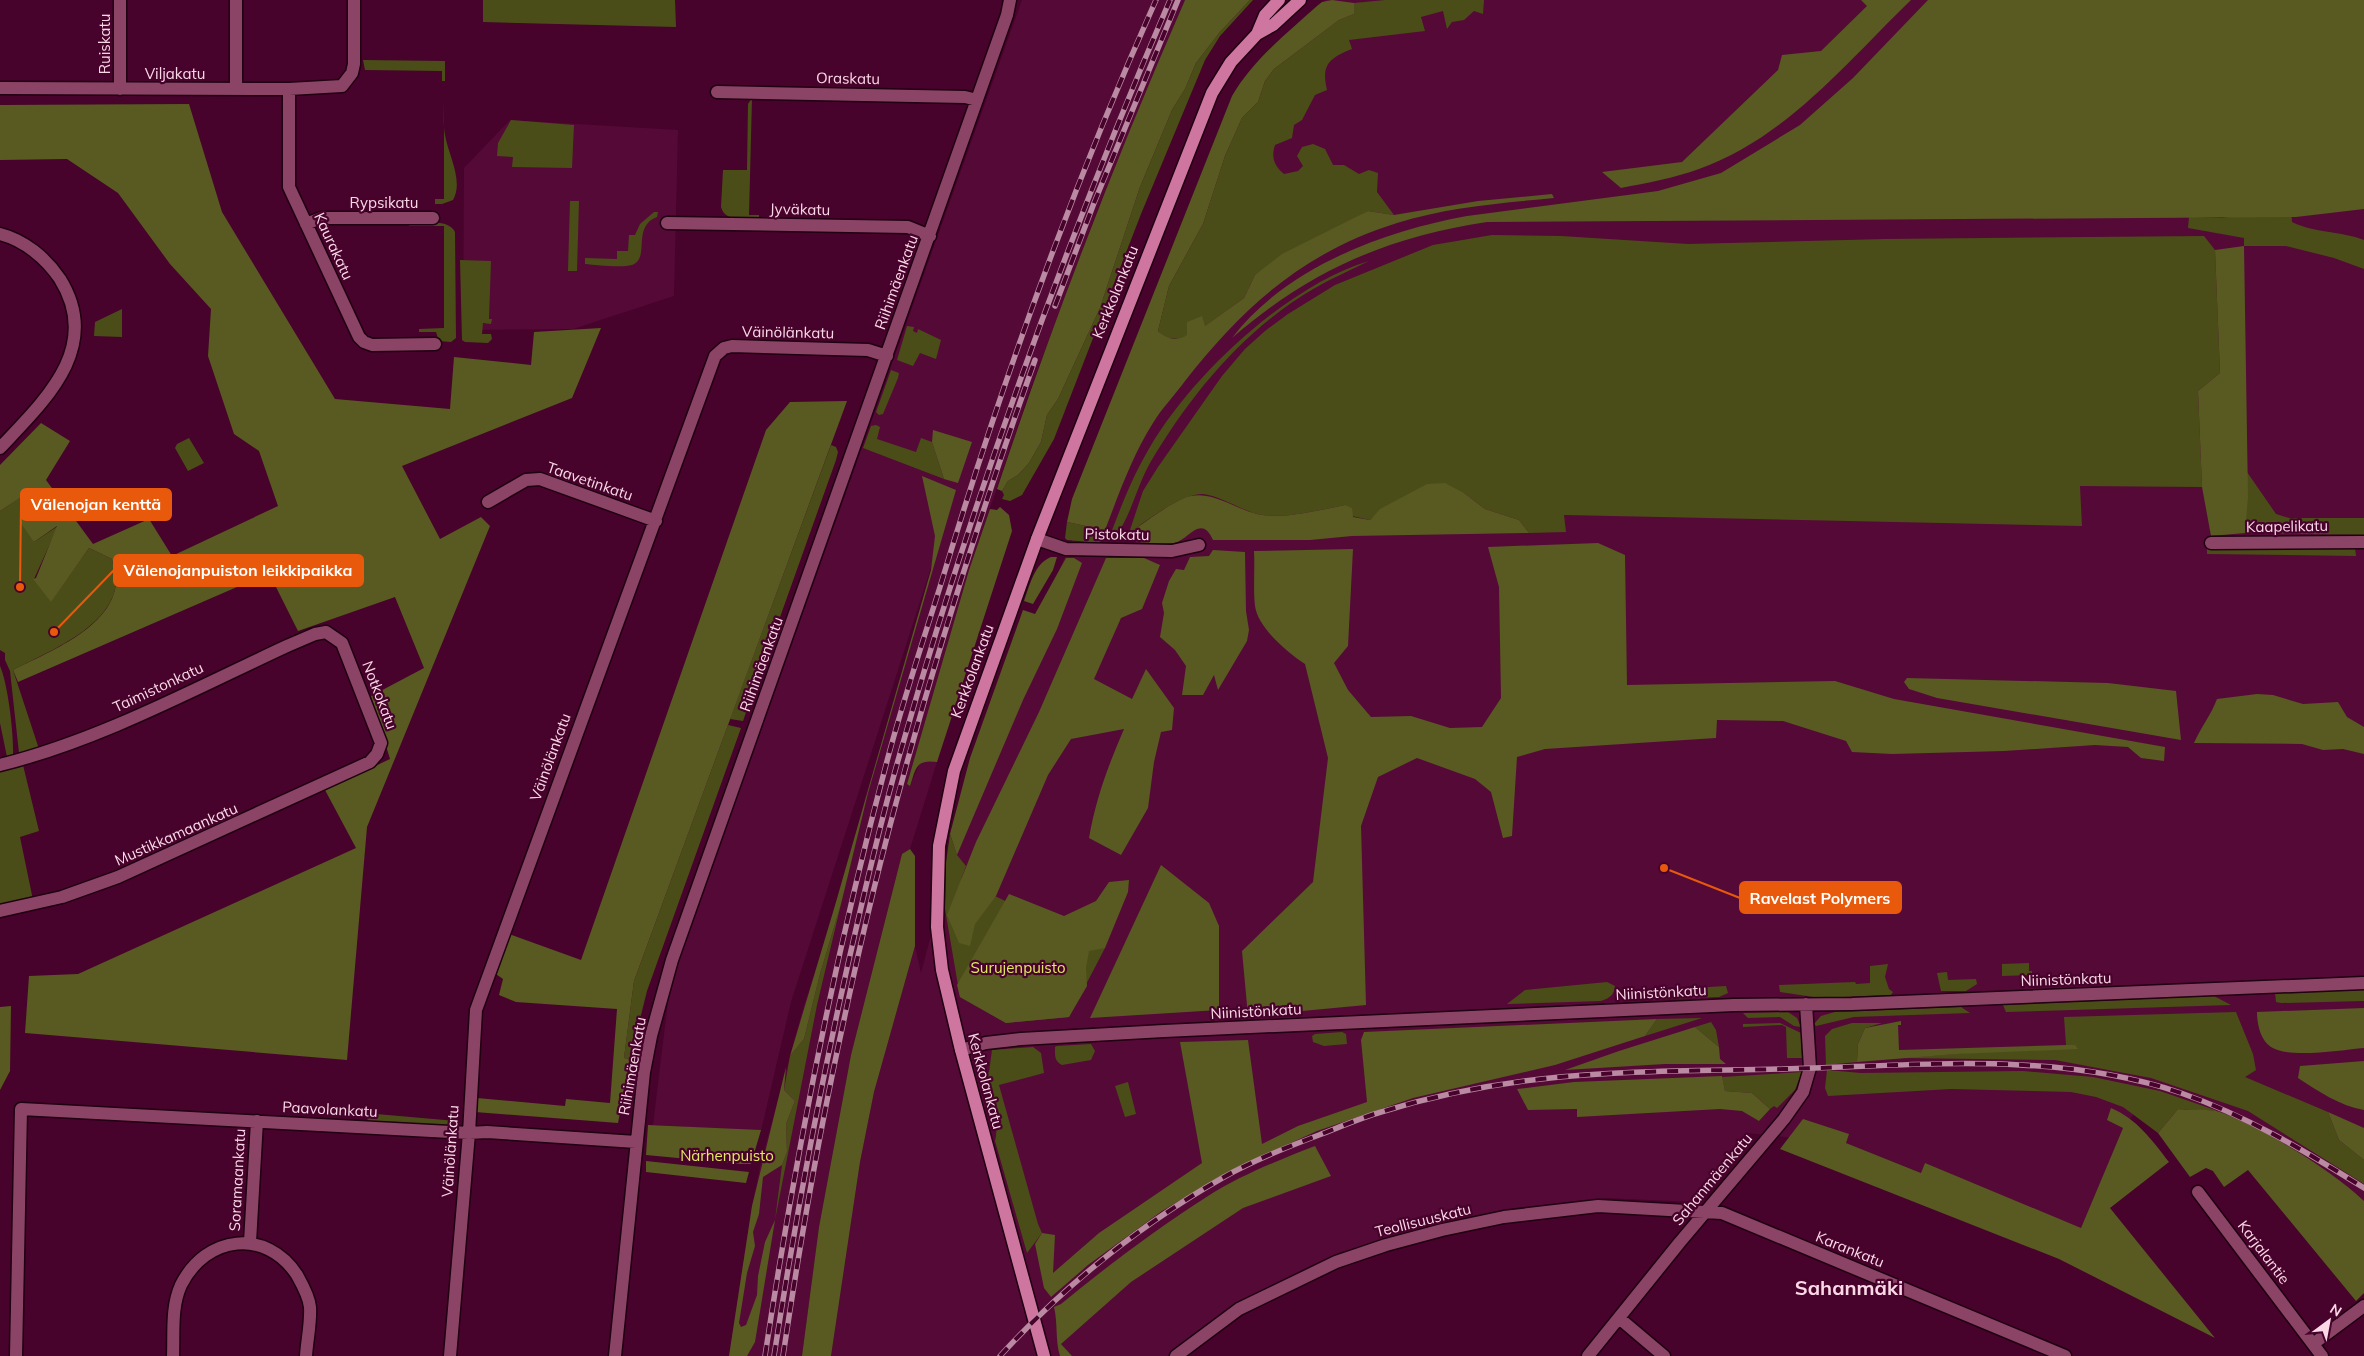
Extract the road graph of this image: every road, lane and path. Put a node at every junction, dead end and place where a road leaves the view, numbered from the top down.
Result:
1 (120, 0) edge
2 (236, 0) edge
3 (354, 0) edge
4 (1010, 0) edge
5 (1279, 0) edge
6 (1300, 0) edge
7 (1257, 34) junction
8 (0, 88) edge
9 (120, 89) junction
10 (236, 89) junction
11 (288, 89) junction
12 (717, 92) dead end
13 (977, 100) junction
14 (434, 218) dead end
15 (667, 223) dead end
16 (306, 224) junction
17 (0, 234) edge
18 (930, 236) junction
19 (436, 344) dead end
20 (887, 356) junction
21 (0, 448) edge
22 (488, 502) dead end
23 (656, 521) junction
24 (1037, 540) junction
25 (2364, 542) edge
26 (2211, 543) dead end
27 (1199, 545) dead end
28 (326, 632) joint
29 (0, 765) edge
30 (358, 767) joint
31 (0, 911) edge
32 (2364, 983) edge
33 (1806, 1004) junction
34 (961, 1050) junction
35 (257, 1121) junction
36 (469, 1133) junction
37 (636, 1142) junction
38 (2198, 1192) dead end
39 (1705, 1212) junction
40 (250, 1242) junction
41 (2364, 1306) edge
42 (1619, 1318) junction
43 (2313, 1344) junction
44 (16, 1356) edge
45 (173, 1356) edge
46 (306, 1356) edge
47 (450, 1356) edge
48 (615, 1356) edge
49 (1044, 1356) edge
50 (1176, 1356) edge
51 (1588, 1356) edge
52 (1664, 1356) edge
53 (2065, 1356) edge
54 (2322, 1356) edge

1 - 9 street, Ruiskatu
2 - 10 street
3 - 11 street, Viljakatu
4 - 13 street, Riihimäenkatu
5 - 7 main road, Kerkkolankatu
6 - 7 main road, Kerkkolankatu
7 - 24 main road, Kerkkolankatu
8 - 9 street, Viljakatu
9 - 10 street, Viljakatu
10 - 11 street, Viljakatu
11 - 16 street, Kaurakatu
12 - 13 street, Oraskatu
13 - 18 street, Riihimäenkatu
14 - 16 street, Rypsikatu
15 - 18 street, Jyväkatu
16 - 19 street, Kaurakatu
17 - 21 street
18 - 20 street, Riihimäenkatu
20 - 23 street, Väinölänkatu
20 - 37 street, Riihimäenkatu
22 - 23 street, Taavetinkatu
23 - 36 street, Väinölänkatu
24 - 27 street, Pistokatu
24 - 34 main road, Kerkkolankatu
25 - 26 street, Kaapelikatu
28 - 29 street, Taimistonkatu
28 - 30 street, Notkokatu
30 - 31 street, Mustikkamaankatu
32 - 33 street, Niinistönkatu
33 - 34 street, Niinistönkatu
33 - 39 street, Sahanmäenkatu
34 - 49 main road, Kerkkolankatu
35 - 36 street, Paavolankatu
35 - 40 street, Soramaankatu
35 - 44 street, Paavolankatu
36 - 37 street, Paavolankatu
36 - 47 street, Väinölänkatu
37 - 48 street, Riihimäenkatu
38 - 43 street, Karjalantie
39 - 42 street, Sahanmäenkatu
39 - 50 street, Teollisuuskatu
39 - 53 street, Karankatu
40 - 45 street
40 - 46 street
41 - 43 street
42 - 51 street, Sahanmäenkatu
42 - 52 street
43 - 54 street, Karjalantie

